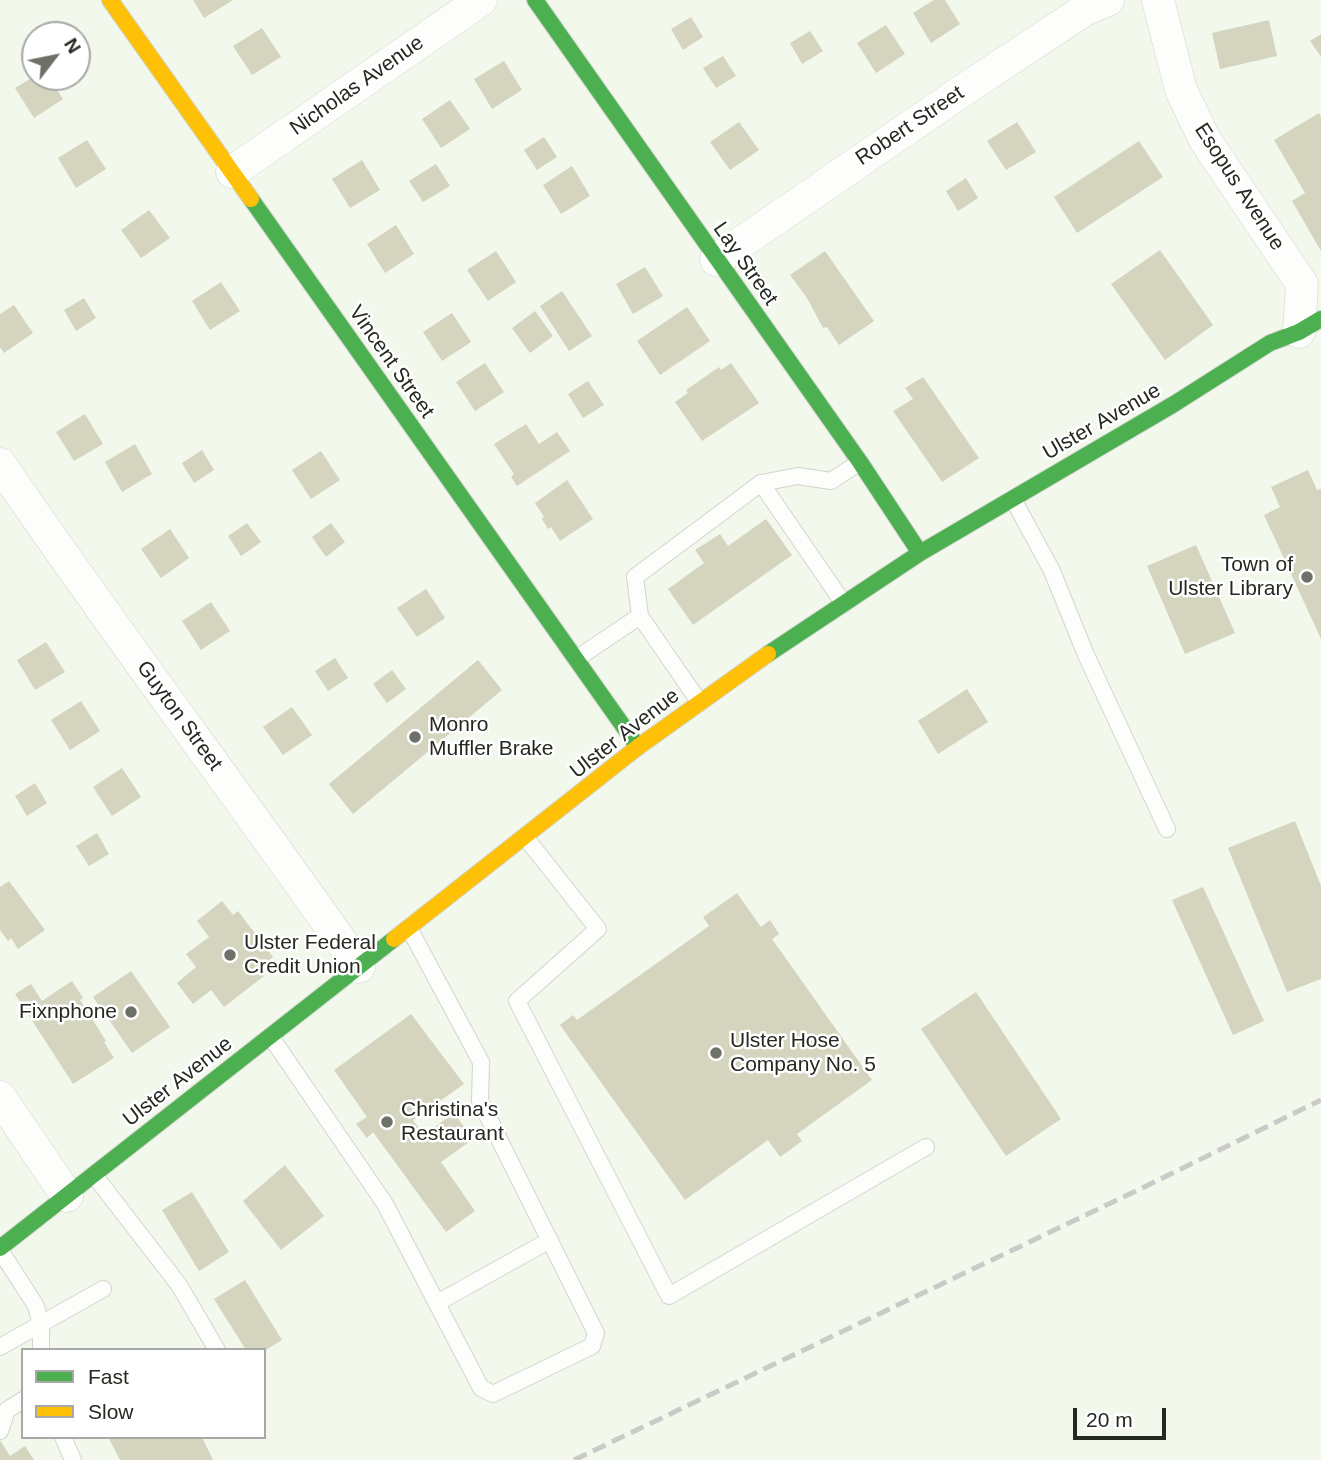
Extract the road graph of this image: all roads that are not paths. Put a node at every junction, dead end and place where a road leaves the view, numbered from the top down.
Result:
1 (110, 0) edge
2 (481, 0) edge
3 (535, 0) edge
4 (1108, 0) edge
5 (1158, 0) edge
6 (232, 172) junction
7 (716, 260) junction
8 (1310, 325) edge
9 (860, 462) junction
10 (0, 464) edge
11 (761, 483) junction
12 (1013, 499) junction
13 (920, 553) junction
14 (844, 604) junction
15 (640, 616) junction
16 (576, 659) junction
17 (700, 703) junction
18 (638, 747) junction
19 (1167, 829) dead end
20 (526, 837) junction
21 (409, 928) junction
22 (359, 967) junction
23 (271, 1037) junction
24 (0, 1097) edge
25 (926, 1147) dead end
26 (94, 1175) junction
27 (67, 1196) junction
28 (550, 1240) junction
29 (0, 1249) edge
30 (103, 1289) dead end
31 (437, 1303) junction
32 (41, 1325) junction
33 (0, 1347) edge
34 (41, 1348) edge
35 (215, 1348) edge
36 (21, 1401) edge
37 (3, 1410) edge
38 (0, 1431) edge
39 (64, 1439) edge
40 (73, 1460) edge

1 - 6 main road, Vincent Street
2 - 6 street, Nicholas Avenue
3 - 7 main road, Lay Street
4 - 7 street, Robert Street
5 - 8 street, Esopus Avenue
6 - 16 main road, Vincent Street
7 - 9 main road, Lay Street
8 - 12 main road, Ulster Avenue
9 - 11 lane
9 - 13 main road, Lay Street
10 - 22 street, Guyton Street
11 - 14 lane
11 - 15 lane
12 - 13 main road, Ulster Avenue
12 - 19 lane
13 - 14 main road, Ulster Avenue
14 - 17 main road, Ulster Avenue
15 - 16 lane
15 - 17 lane
16 - 18 main road, Vincent Street
17 - 18 main road, Ulster Avenue
18 - 20 main road, Ulster Avenue
20 - 21 main road, Ulster Avenue
20 - 25 lane
21 - 22 main road, Ulster Avenue
21 - 28 lane
22 - 23 main road, Ulster Avenue
23 - 26 main road, Ulster Avenue
23 - 31 lane
24 - 27 street
26 - 27 main road, Ulster Avenue
26 - 35 lane
27 - 29 main road, Ulster Avenue
28 - 31 lane
28 - 31 lane
29 - 32 lane
30 - 32 lane
32 - 33 lane
32 - 34 lane
36 - 37 lane
37 - 38 lane
39 - 40 lane

